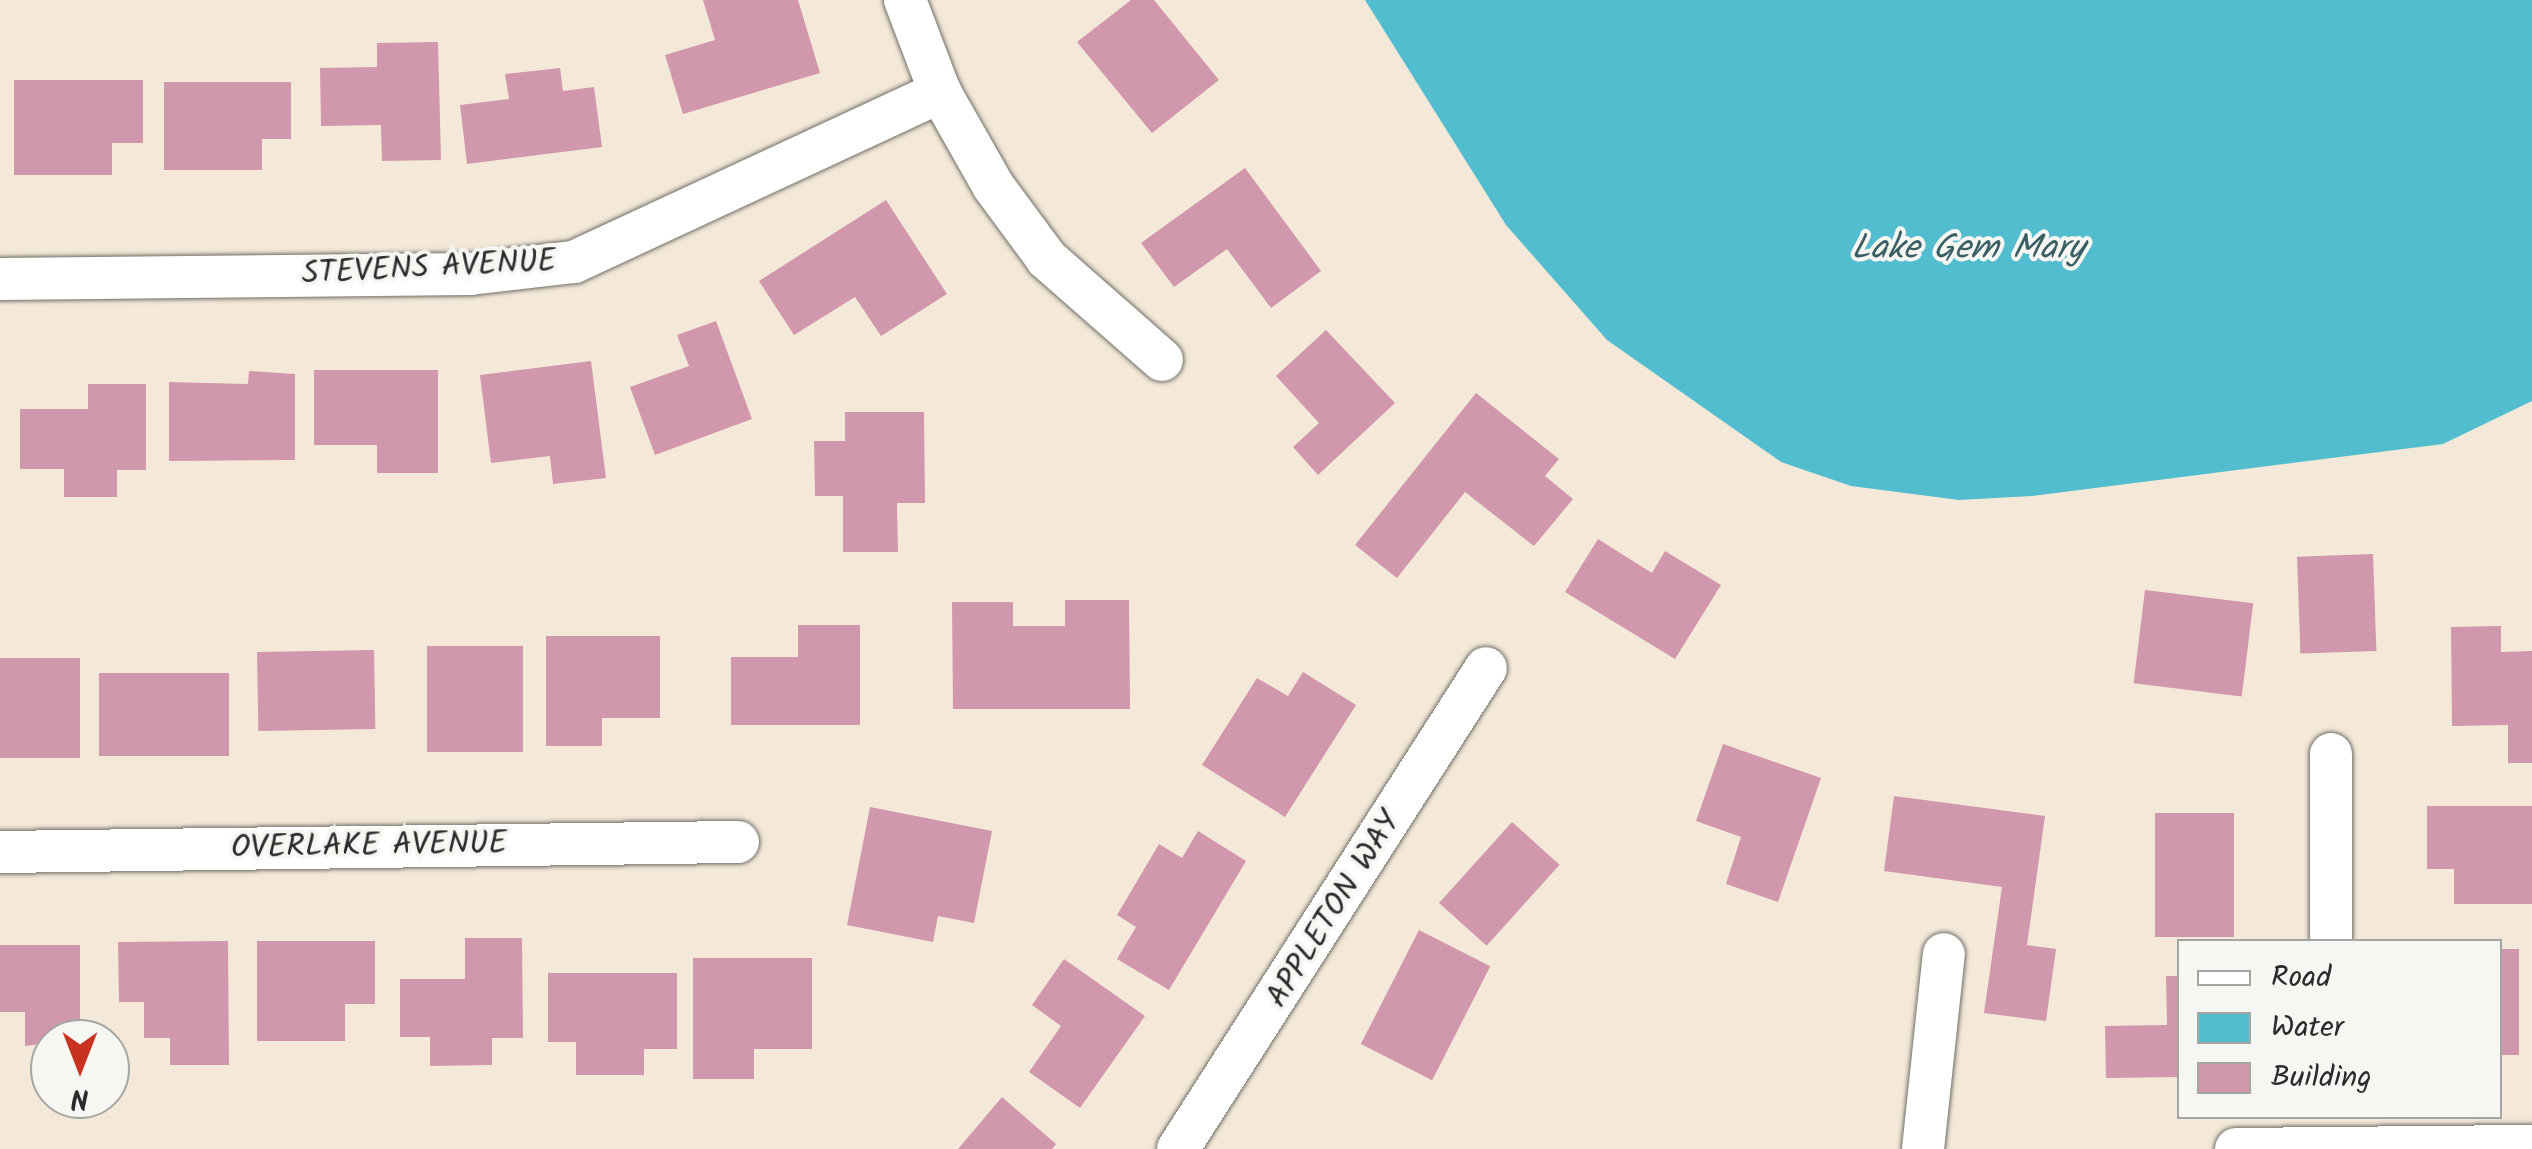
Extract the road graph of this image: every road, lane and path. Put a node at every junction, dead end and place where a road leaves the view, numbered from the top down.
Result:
1 (905, 0) edge
2 (940, 92) junction
3 (0, 279) edge
4 (1162, 360) dead end
5 (1486, 668) dead end
6 (2331, 754) dead end
7 (738, 842) dead end
8 (0, 852) edge
9 (2331, 939) edge
10 (1944, 954) dead end
11 (2331, 1119) edge
12 (2532, 1146) edge
13 (2331, 1148) edge
14 (1178, 1149) edge
15 (1923, 1149) edge
16 (2236, 1149) edge

1 - 2 street
2 - 3 street, STEVENS AVENUE
2 - 4 street
5 - 14 street, APPLETON WAY
6 - 9 street
7 - 8 street, OVERLAKE AVENUE
10 - 15 street
11 - 13 street
12 - 13 street
13 - 16 street

